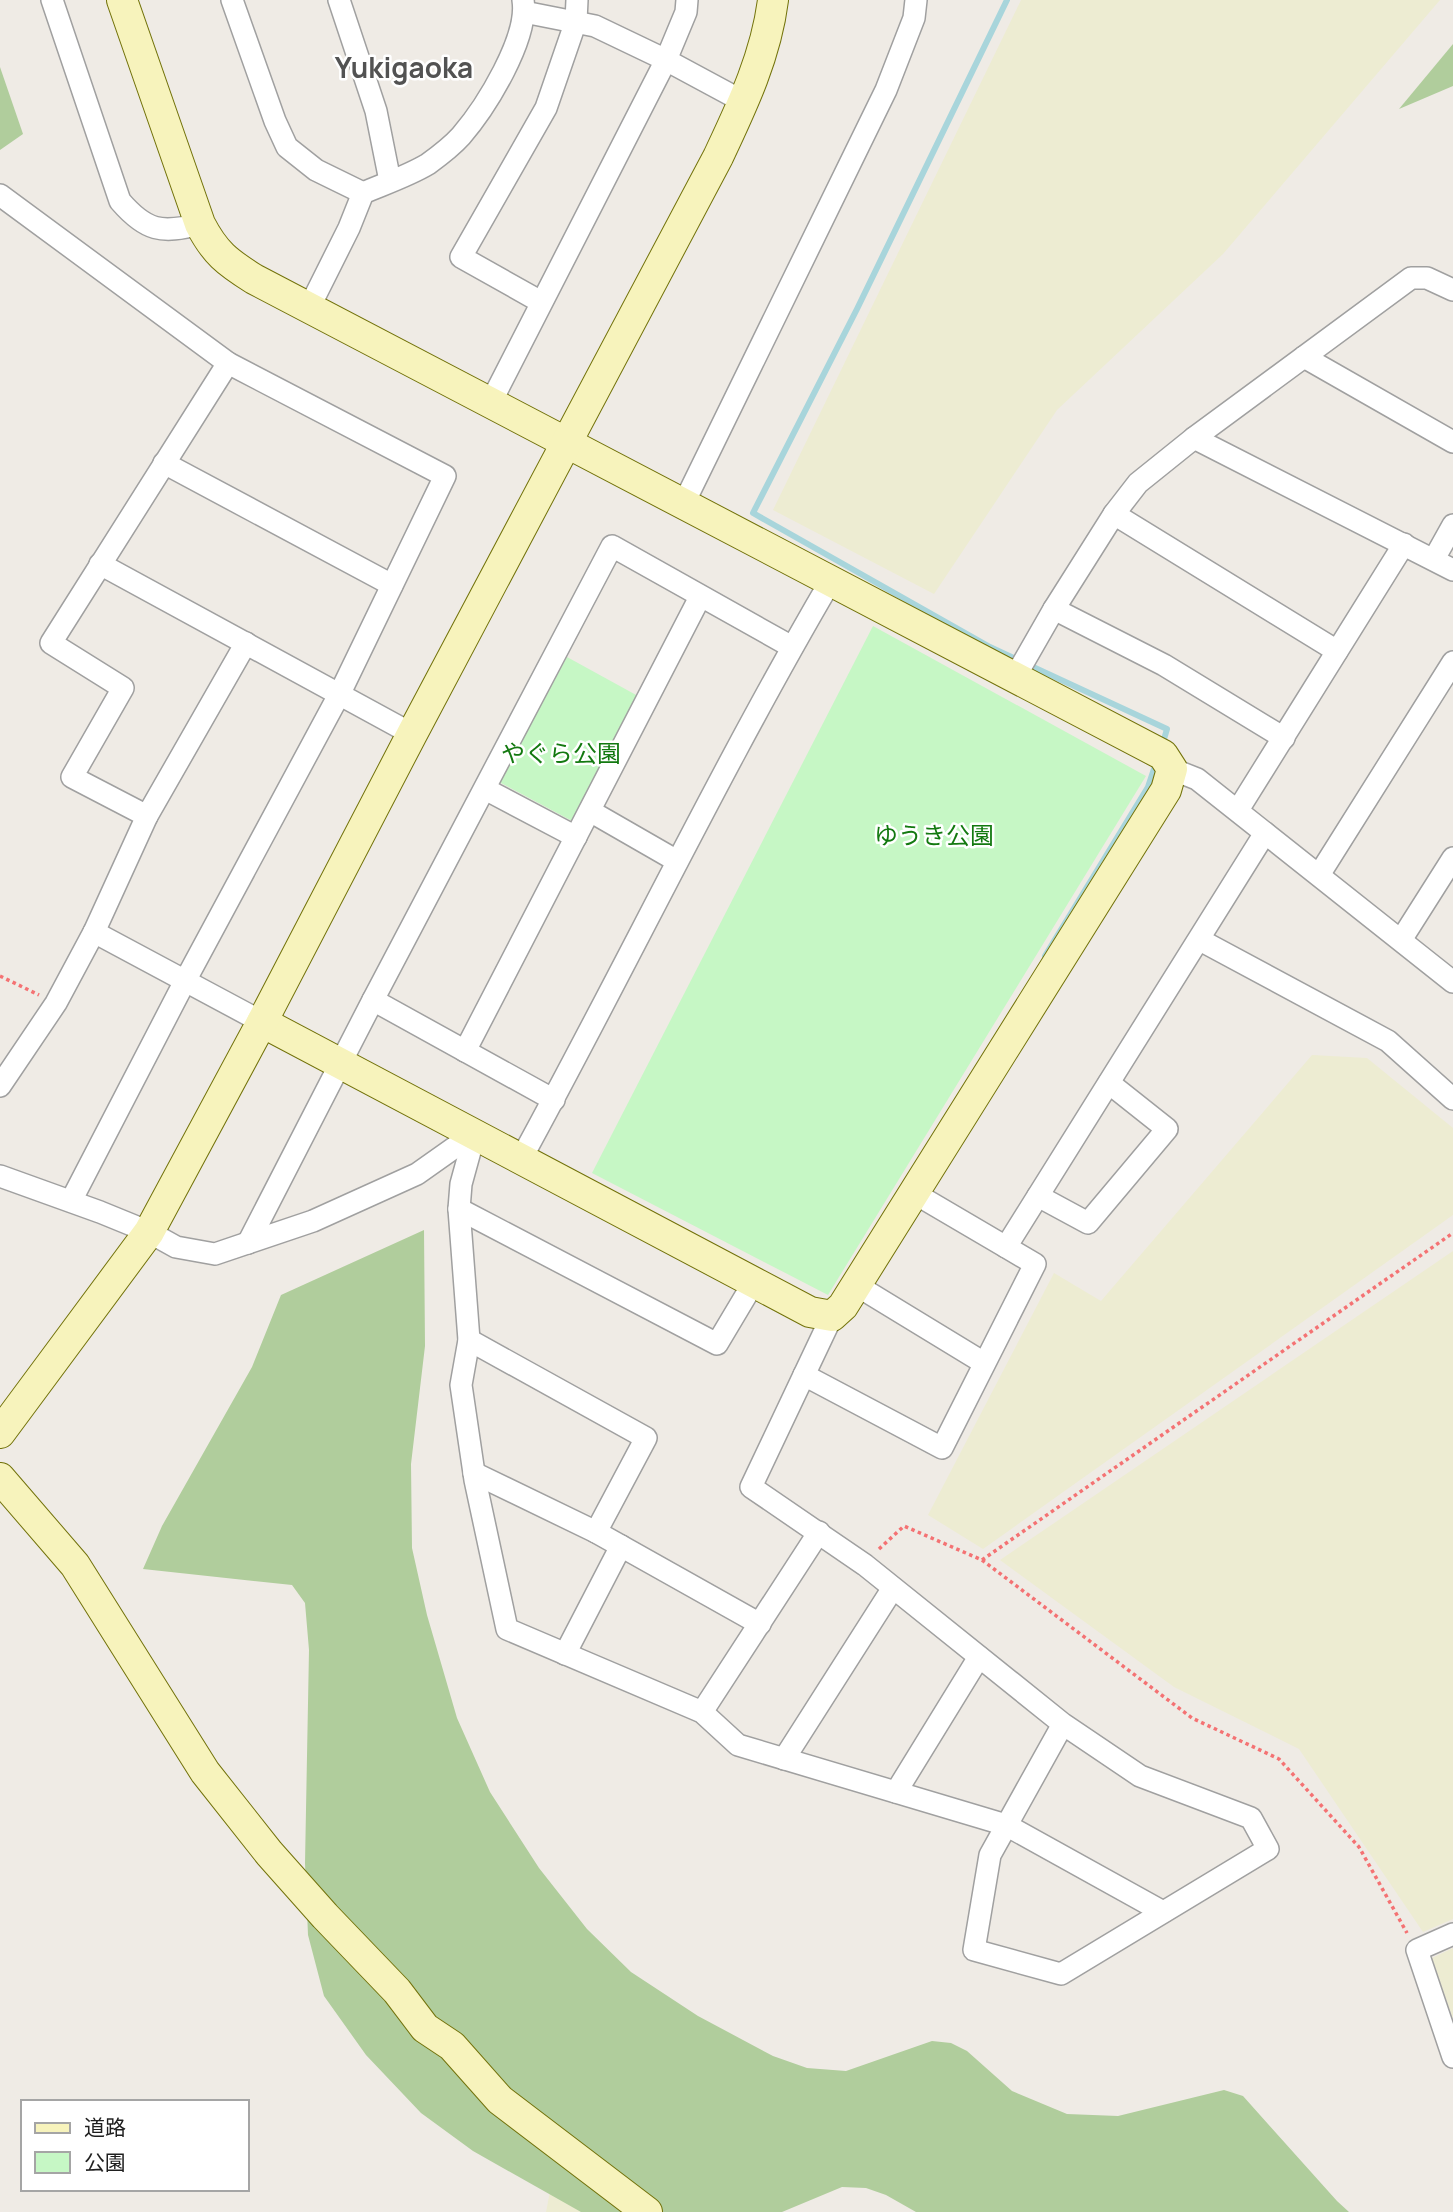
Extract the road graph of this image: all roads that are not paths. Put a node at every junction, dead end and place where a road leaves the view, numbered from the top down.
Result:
1 (52, 0) edge
2 (122, 0) edge
3 (232, 0) edge
4 (339, 0) edge
5 (687, 0) edge
6 (773, 0) edge
7 (916, 0) edge
8 (524, 6) edge
9 (577, 11) edge
10 (666, 60) junction
11 (744, 102) junction
12 (390, 181) junction
13 (363, 193) junction
14 (0, 195) edge
15 (200, 224) junction
16 (1453, 290) edge
17 (541, 302) junction
18 (309, 308) junction
19 (1304, 357) junction
20 (228, 363) junction
21 (491, 402) junction
22 (1194, 438) junction
23 (1453, 442) edge
24 (567, 443) junction
25 (164, 463) junction
26 (683, 505) junction
27 (1114, 514) junction
28 (1453, 525) edge
29 (1404, 544) junction
30 (1434, 559) junction
31 (100, 564) junction
32 (1453, 570) edge
33 (830, 582) junction
34 (392, 585) junction
35 (700, 597) junction
36 (1054, 609) junction
37 (246, 643) junction
38 (793, 647) junction
39 (1337, 651) junction
40 (1453, 662) edge
41 (1015, 677) junction
42 (340, 694) junction
43 (412, 734) junction
44 (1284, 738) junction
45 (1172, 769) junction
46 (485, 789) junction
47 (1238, 810) junction
48 (590, 811) junction
49 (147, 816) junction
50 (1265, 833) junction
51 (576, 837) junction
52 (1453, 858) edge
53 (677, 861) junction
54 (1319, 875) junction
55 (94, 932) junction
56 (1200, 940) junction
57 (1401, 940) junction
58 (185, 981) junction
59 (1453, 982) edge
60 (373, 1000) junction
61 (262, 1021) junction
62 (465, 1051) junction
63 (341, 1062) junction
64 (1109, 1083) junction
65 (0, 1086) edge
66 (1453, 1099) edge
67 (554, 1100) junction
68 (475, 1133) junction
69 (521, 1159) junction
70 (0, 1176) edge
71 (914, 1192) junction
72 (1038, 1196) junction
73 (71, 1201) junction
74 (459, 1209) junction
75 (149, 1232) junction
76 (248, 1243) junction
77 (1006, 1247) junction
78 (754, 1282) junction
79 (856, 1285) junction
80 (832, 1316) junction
81 (469, 1340) junction
82 (984, 1363) junction
83 (804, 1375) junction
84 (0, 1433) edge
85 (474, 1473) junction
86 (0, 1478) edge
87 (596, 1532) junction
88 (819, 1532) junction
89 (621, 1546) junction
90 (893, 1588) junction
91 (760, 1624) junction
92 (565, 1654) junction
93 (979, 1657) junction
94 (702, 1712) junction
95 (1063, 1724) junction
96 (784, 1759) junction
97 (896, 1792) junction
98 (1006, 1825) junction
99 (1163, 1912) junction
100 (1453, 1934) edge
101 (1453, 2057) edge
102 (647, 2212) edge

1 - 15 street
2 - 15 street
3 - 13 street
4 - 12 street
5 - 10 street
6 - 11 street
7 - 26 street
8 - 9 street
8 - 12 street
9 - 10 street
9 - 17 street
10 - 11 street
10 - 17 street
11 - 24 street
12 - 13 street
13 - 18 street
14 - 20 street
15 - 18 street
16 - 19 street
17 - 21 street
18 - 21 street
19 - 22 street
19 - 23 street
20 - 25 street
20 - 34 street
21 - 24 street
22 - 27 street
22 - 29 street
24 - 26 street
24 - 43 street
25 - 31 street
25 - 34 street
26 - 33 street
27 - 36 street
27 - 39 street
28 - 30 street
29 - 30 street
29 - 39 street
30 - 32 street
31 - 37 street
31 - 49 street
33 - 38 street
33 - 41 street
34 - 42 street
35 - 38 street
35 - 46 street
35 - 48 street
36 - 41 street
36 - 44 street
37 - 42 street
37 - 49 street
38 - 53 street
39 - 44 street
40 - 54 street
41 - 45 street
42 - 43 street
42 - 58 street
43 - 61 street
44 - 47 street
45 - 47 street
45 - 71 street
46 - 51 street
46 - 60 street
47 - 50 street
48 - 51 street
48 - 53 street
49 - 55 street
50 - 54 street
50 - 56 street
51 - 62 street
52 - 57 street
53 - 67 street
54 - 57 street
55 - 58 street
55 - 65 street
56 - 64 street
56 - 66 street
57 - 59 street
58 - 61 street
58 - 73 street
60 - 62 street
60 - 63 street
61 - 63 street
61 - 75 street
62 - 67 street
63 - 68 street
63 - 76 street
64 - 72 street
64 - 72 street
67 - 69 street
68 - 69 street
68 - 74 street
68 - 76 street
69 - 78 street
70 - 73 street
71 - 77 street
71 - 79 street
72 - 77 street
73 - 75 street
74 - 78 street
74 - 81 street
75 - 76 street
75 - 84 street
77 - 82 street
78 - 80 street
79 - 80 street
79 - 82 street
80 - 83 street
81 - 85 street
81 - 87 street
82 - 83 street
83 - 88 street
85 - 87 street
85 - 92 street
86 - 102 street
87 - 89 street
88 - 90 street
88 - 91 street
89 - 91 street
89 - 92 street
90 - 93 street
90 - 96 street
91 - 94 street
92 - 94 street
93 - 95 street
93 - 97 street
94 - 96 street
95 - 98 street
95 - 99 street
96 - 97 street
97 - 98 street
98 - 99 street
98 - 99 street
100 - 101 street

